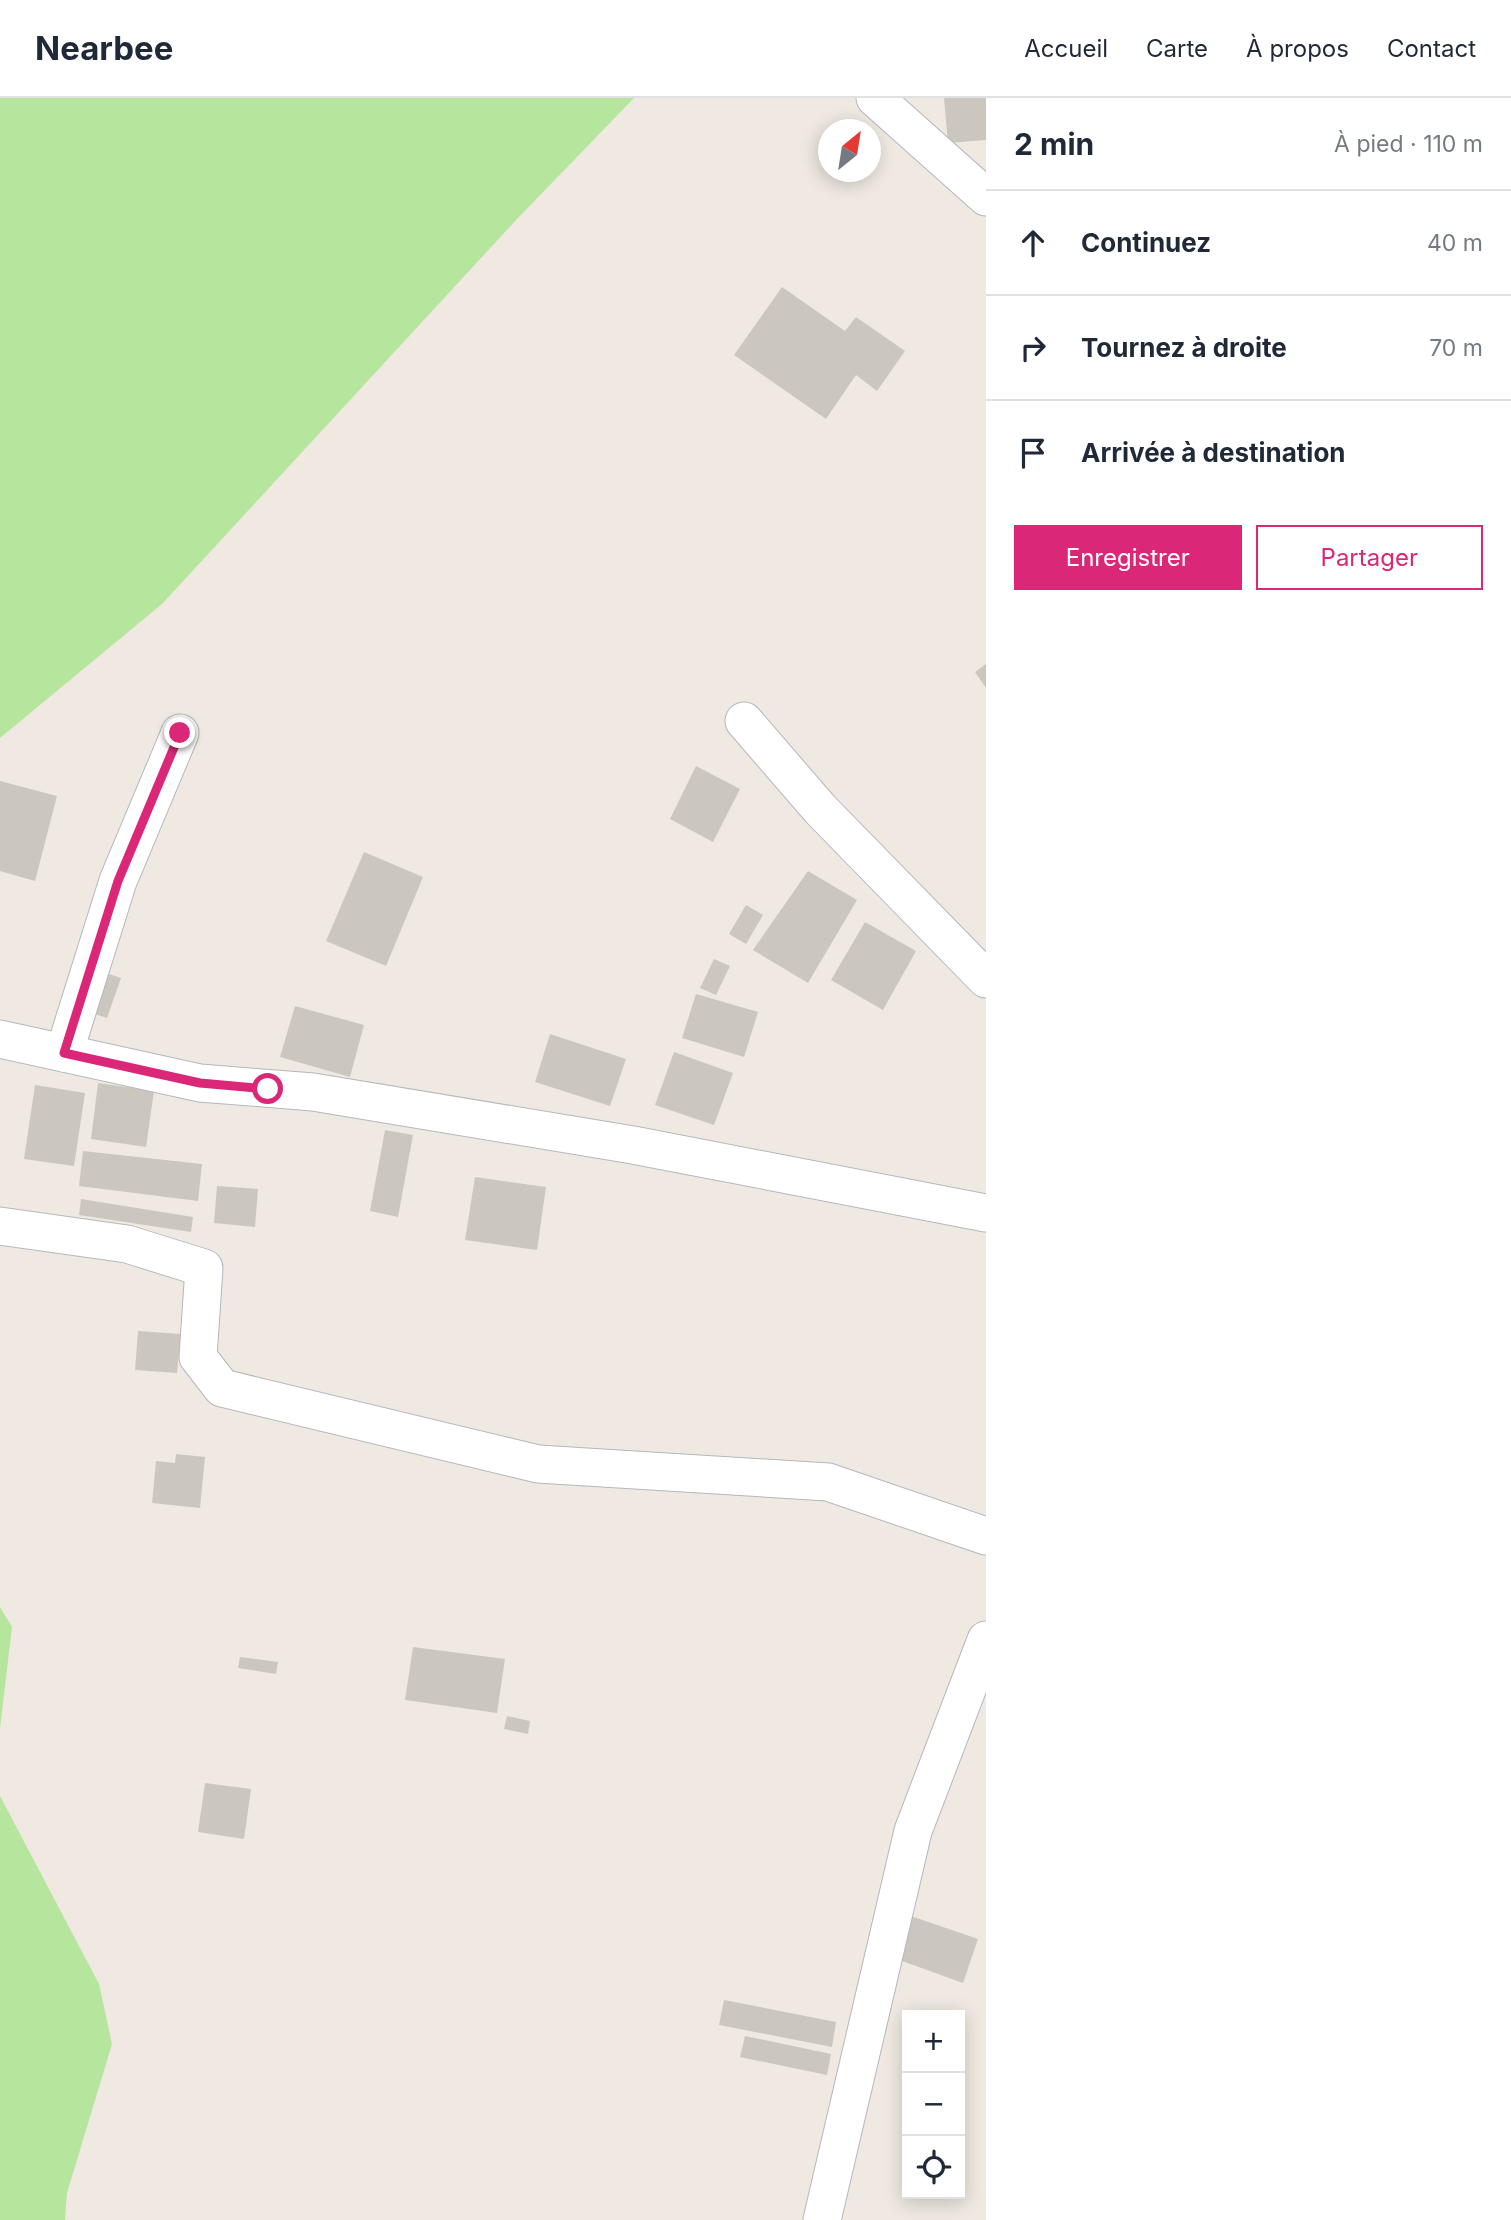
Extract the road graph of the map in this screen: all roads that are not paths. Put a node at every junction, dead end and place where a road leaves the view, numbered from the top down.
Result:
1 (875, 98) edge
2 (986, 197) edge
3 (744, 721) dead end
4 (180, 733) dead end
5 (986, 979) edge
6 (0, 1039) edge
7 (64, 1053) junction
8 (986, 1213) edge
9 (0, 1226) edge
10 (986, 1536) edge
11 (986, 1640) edge
12 (822, 2220) edge

1 - 2 street
3 - 5 street
4 - 7 street
6 - 7 street
7 - 8 street
9 - 10 street
11 - 12 street

